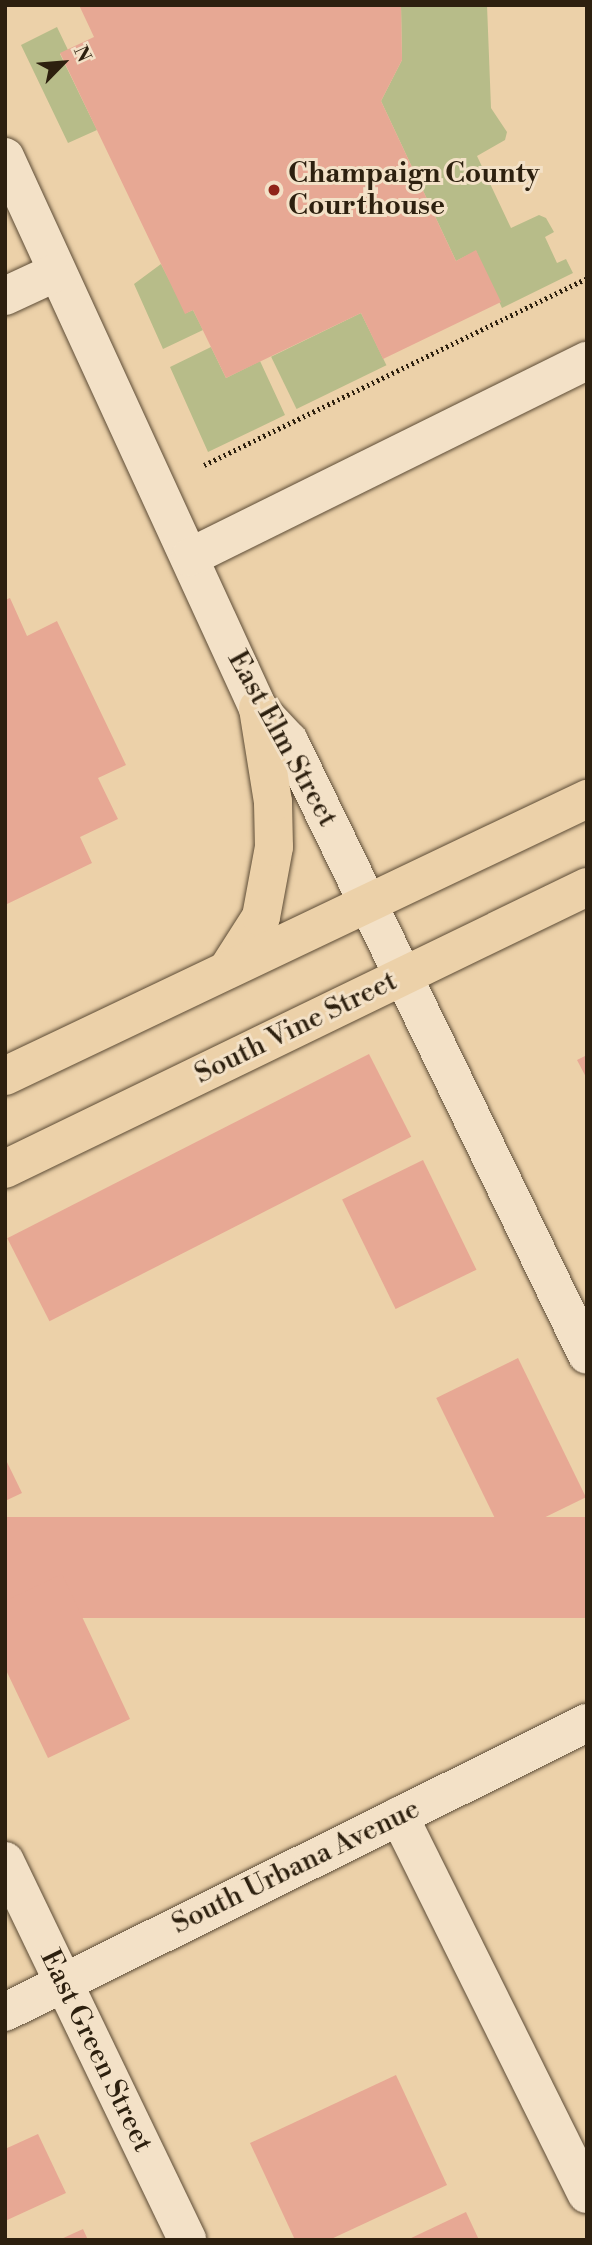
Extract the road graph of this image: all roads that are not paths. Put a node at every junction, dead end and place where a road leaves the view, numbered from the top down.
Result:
1 (5, 157) edge
2 (57, 272) junction
3 (5, 296) edge
4 (587, 361) edge
5 (190, 557) junction
6 (258, 708) junction
7 (587, 799) edge
8 (587, 887) edge
9 (369, 900) junction
10 (227, 969) junction
11 (405, 974) junction
12 (5, 1076) edge
13 (5, 1169) edge
14 (587, 1355) edge
15 (587, 1723) edge
16 (399, 1816) junction
17 (5, 1861) edge
18 (64, 1983) junction
19 (5, 2012) edge
20 (587, 2194) edge
21 (187, 2240) edge

1 - 2 street, East Elm Street
2 - 3 street
2 - 5 street, East Elm Street
4 - 5 street
5 - 6 street, East Elm Street
6 - 9 street, East Elm Street
6 - 10 main road
7 - 9 main road
8 - 11 main road, South Vine Street
9 - 10 main road
9 - 11 street, East Elm Street
10 - 12 main road
11 - 13 main road, South Vine Street
11 - 14 street, East Elm Street
15 - 16 street, South Urbana Avenue
16 - 18 street, South Urbana Avenue
16 - 20 street
17 - 18 street, East Green Street
18 - 19 street, South Urbana Avenue
18 - 21 street, East Green Street

